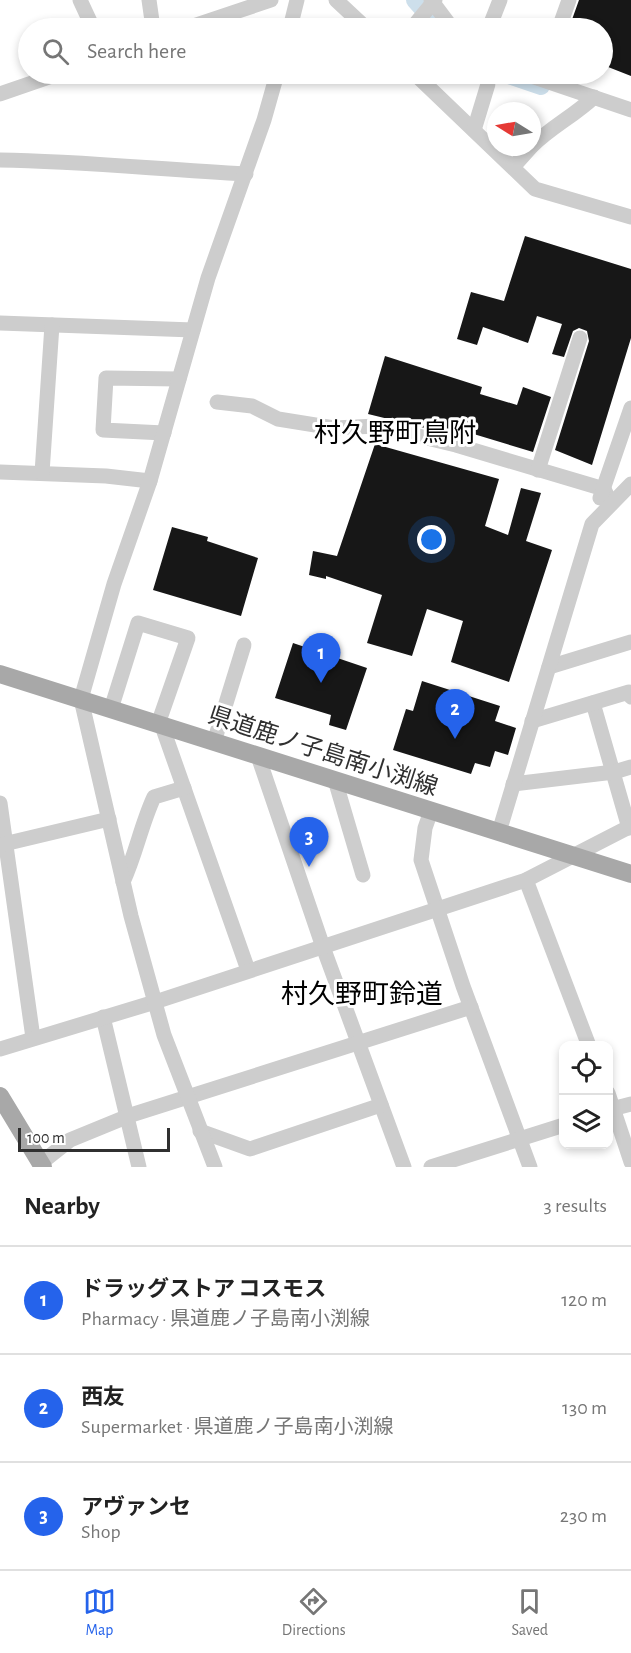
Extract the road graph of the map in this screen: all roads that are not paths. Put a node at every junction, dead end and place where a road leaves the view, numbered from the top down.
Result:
1 (80, 0) edge
2 (149, 0) edge
3 (271, 0) edge
4 (297, 0) edge
5 (336, 0) edge
6 (500, 0) edge
7 (569, 0) edge
8 (433, 1) edge
9 (88, 18) edge
10 (152, 18) edge
11 (217, 18) edge
12 (292, 18) edge
13 (355, 18) edge
14 (420, 18) edge
15 (445, 18) edge
16 (493, 18) edge
17 (563, 18) edge
18 (21, 84) edge
19 (274, 84) edge
20 (426, 84) edge
21 (488, 84) dead end
22 (562, 84) edge
23 (2, 89) edge
24 (594, 97) junction
25 (631, 110) edge
26 (474, 130) junction
27 (541, 138) edge
28 (523, 156) edge
29 (0, 160) edge
30 (514, 166) junction
31 (246, 174) junction
32 (631, 217) edge
33 (0, 323) edge
34 (52, 325) junction
35 (193, 330) junction
36 (580, 338) dead end
37 (179, 379) junction
38 (216, 402) dead end
39 (631, 408) edge
40 (164, 433) junction
41 (537, 470) junction
42 (0, 472) edge
43 (42, 473) junction
44 (150, 481) junction
45 (631, 484) edge
46 (604, 489) junction
47 (611, 504) junction
48 (592, 524) junction
49 (631, 642) edge
50 (244, 645) dead end
51 (549, 667) junction
52 (0, 674) edge
53 (631, 697) edge
54 (81, 699) junction
55 (593, 703) junction
56 (111, 709) junction
57 (532, 721) junction
58 (160, 725) junction
59 (214, 742) junction
60 (258, 756) junction
61 (631, 766) edge
62 (612, 772) junction
63 (334, 780) junction
64 (513, 784) junction
65 (184, 788) junction
66 (0, 803) edge
67 (431, 811) junction
68 (109, 819) junction
69 (630, 827) edge
70 (499, 832) junction
71 (3, 845) edge
72 (578, 856) junction
73 (363, 875) dead end
74 (630, 875) edge
75 (525, 880) junction
76 (123, 882) junction
77 (436, 908) junction
78 (323, 947) junction
79 (248, 970) junction
80 (155, 1002) junction
81 (471, 1007) junction
82 (104, 1017) junction
83 (33, 1038) junction
84 (587, 1041) edge
85 (358, 1042) junction
86 (0, 1049) edge
87 (0, 1096) edge
88 (187, 1098) junction
89 (381, 1104) junction
90 (631, 1104) edge
91 (613, 1109) edge
92 (613, 1115) edge
93 (128, 1117) junction
94 (559, 1127) edge
95 (200, 1131) junction
96 (520, 1139) junction
97 (631, 1162) edge
98 (457, 1163) edge
99 (42, 1165) edge
100 (139, 1167) edge
101 (215, 1167) edge
102 (404, 1167) edge
103 (431, 1167) edge
104 (530, 1167) edge

1 - 9 street
2 - 10 street
3 - 11 street
4 - 12 street
5 - 13 street
6 - 16 street
7 - 17 street
8 - 14 street
8 - 15 street
18 - 23 street
19 - 31 street
20 - 26 street
21 - 26 street
22 - 24 street
24 - 25 street
24 - 27 street
26 - 30 street
28 - 30 street
29 - 31 street
30 - 32 street
31 - 35 street
33 - 34 street
34 - 35 street
34 - 43 street
35 - 37 street
36 - 41 street
37 - 40 street
37 - 40 street
38 - 41 street
39 - 46 street
40 - 44 street
41 - 46 street
42 - 43 street
43 - 44 street
44 - 54 street
45 - 47 street
46 - 47 street
46 - 48 street
47 - 48 street
48 - 51 street
49 - 51 street
50 - 59 street
51 - 57 street
52 - 54 main road, 県道鹿ノ子島南小渕線
53 - 55 street
54 - 56 main road, 県道鹿ノ子島南小渕線
54 - 68 street
55 - 57 street
55 - 62 street
56 - 58 main road, 県道鹿ノ子島南小渕線
56 - 58 street
57 - 64 street
58 - 59 main road, 県道鹿ノ子島南小渕線
58 - 65 street
59 - 60 main road, 県道鹿ノ子島南小渕線
60 - 63 main road, 県道鹿ノ子島南小渕線
60 - 78 street
61 - 62 street
62 - 64 street
62 - 69 street
63 - 67 main road, 県道鹿ノ子島南小渕線
63 - 73 street
64 - 70 street
65 - 76 street
65 - 79 street
66 - 71 street
67 - 70 main road, 県道鹿ノ子島南小渕線
67 - 77 street
68 - 71 street
68 - 76 street
69 - 72 street
70 - 72 main road, 県道鹿ノ子島南小渕線
71 - 83 street
72 - 74 main road, 県道鹿ノ子島南小渕線
72 - 75 street
75 - 77 street
75 - 84 street
76 - 80 street
77 - 78 street
77 - 81 street
78 - 79 street
78 - 85 street
79 - 80 street
80 - 82 street
80 - 88 street
81 - 85 street
81 - 96 street
82 - 83 street
82 - 93 street
83 - 86 street
85 - 88 street
85 - 89 street
87 - 99 main road
88 - 93 street
88 - 95 street
89 - 95 street
89 - 102 street
90 - 91 street
92 - 97 street
93 - 99 street
93 - 100 street
94 - 96 street
95 - 101 street
96 - 98 street
96 - 104 street
98 - 103 street

